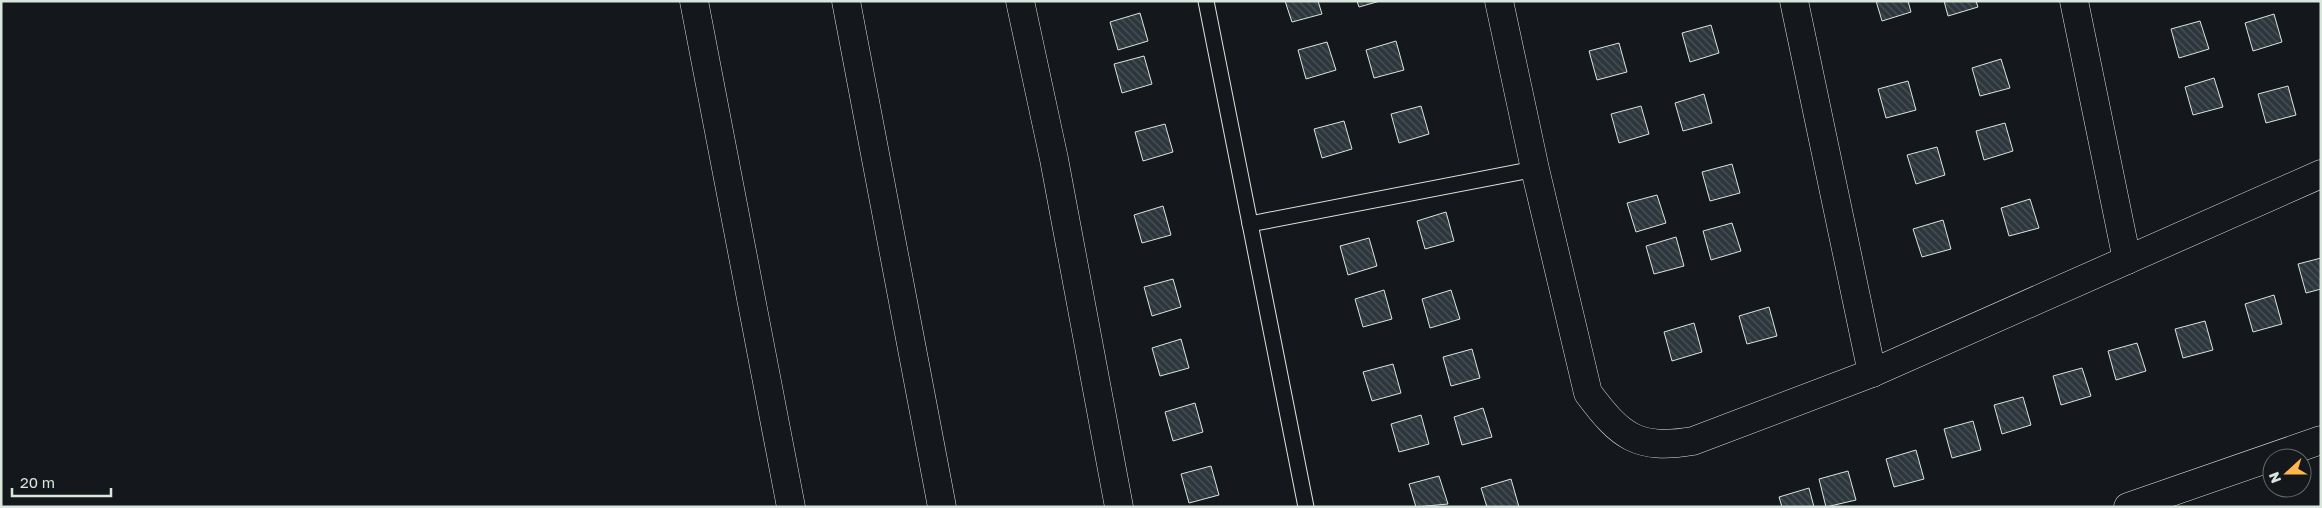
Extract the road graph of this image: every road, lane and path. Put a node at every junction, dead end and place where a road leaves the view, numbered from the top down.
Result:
1 (694, 1) edge
2 (846, 1) edge
3 (1020, 1) edge
4 (1206, 1) edge
5 (1500, 1) edge
6 (1794, 1) edge
7 (2074, 1) edge
8 (1535, 169) junction
9 (2321, 174) edge
10 (1250, 224) junction
11 (2127, 260) junction
12 (1872, 373) junction
13 (2321, 440) edge
14 (791, 507) edge
15 (942, 507) edge
16 (1119, 507) edge
17 (1306, 507) edge
18 (2128, 507) edge

1 - 14 street
2 - 15 street
3 - 16 street
4 - 10 lane
5 - 8 street
6 - 12 street
7 - 11 street
8 - 10 lane
8 - 12 street
9 - 11 street
10 - 17 lane
11 - 12 street
13 - 18 street

